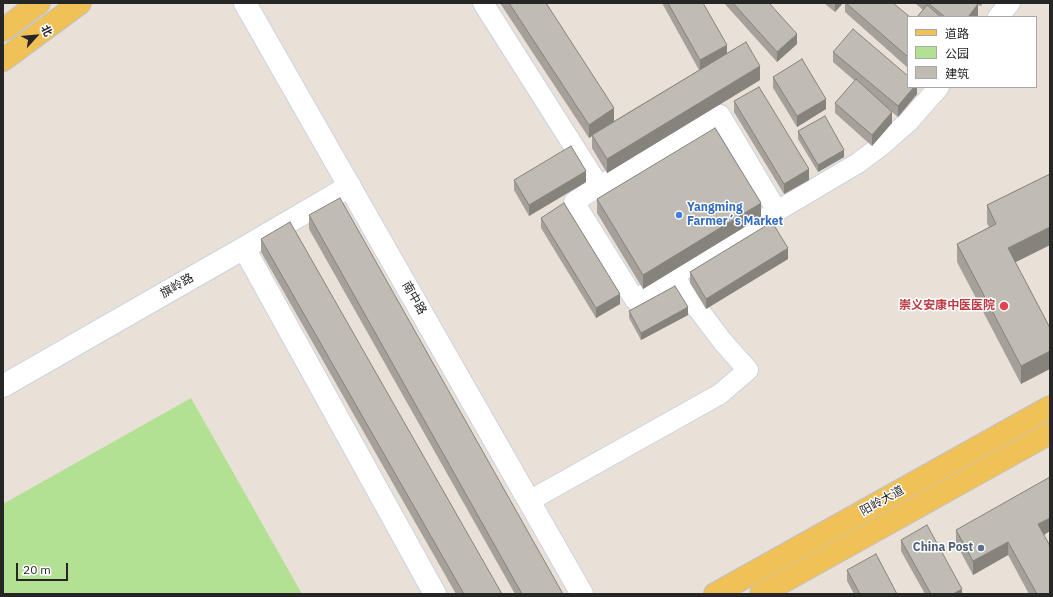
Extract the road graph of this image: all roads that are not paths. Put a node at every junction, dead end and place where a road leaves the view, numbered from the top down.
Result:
1 (38, 3) edge
2 (80, 3) edge
3 (245, 3) edge
4 (483, 3) edge
5 (1010, 3) edge
6 (999, 16) edge
7 (4, 28) edge
8 (3, 60) edge
9 (938, 88) edge
10 (350, 186) junction
11 (599, 186) junction
12 (777, 211) junction
13 (244, 248) junction
14 (673, 276) junction
15 (3, 386) edge
16 (1050, 407) edge
17 (1050, 433) edge
18 (529, 501) junction
19 (435, 594) edge
20 (582, 594) edge
21 (715, 594) edge
22 (761, 594) edge

1 - 7 main road
2 - 8 main road
3 - 10 street, 南中路
4 - 11 street
5 - 6 street
9 - 12 street
10 - 13 street, 旗岭路
10 - 18 street, 南中路
11 - 12 street
11 - 14 street
12 - 14 street
13 - 15 street, 旗岭路
13 - 19 street
14 - 18 street
16 - 21 main road, 阳岭大道
17 - 22 main road, 阳岭大道
18 - 20 street, 南中路

